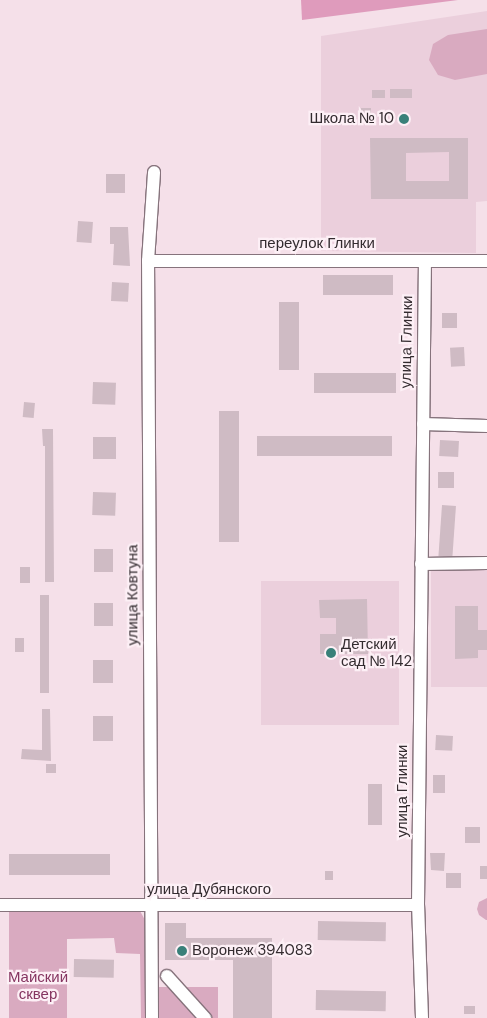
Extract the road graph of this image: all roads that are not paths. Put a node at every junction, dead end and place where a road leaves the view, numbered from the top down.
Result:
1 (154, 172) dead end
2 (148, 261) junction
3 (425, 261) junction
4 (487, 261) edge
5 (423, 424) junction
6 (487, 426) edge
7 (421, 564) junction
8 (487, 564) edge
9 (0, 905) edge
10 (418, 905) junction
11 (150, 906) junction
12 (167, 976) dead end
13 (152, 1018) edge
14 (205, 1018) edge
15 (422, 1018) edge

1 - 2 street, улица Ковтуна
2 - 3 street, переулок Глинки
2 - 11 street, улица Ковтуна
3 - 4 street, переулок Глинки
3 - 5 street, улица Глинки
5 - 6 street
5 - 7 street, улица Глинки
7 - 8 street
7 - 10 street, улица Глинки
9 - 11 street, улица Дубянского
10 - 11 street, улица Дубянского
10 - 15 street, улица Глинки
11 - 13 street, улица Ковтуна
12 - 14 street

